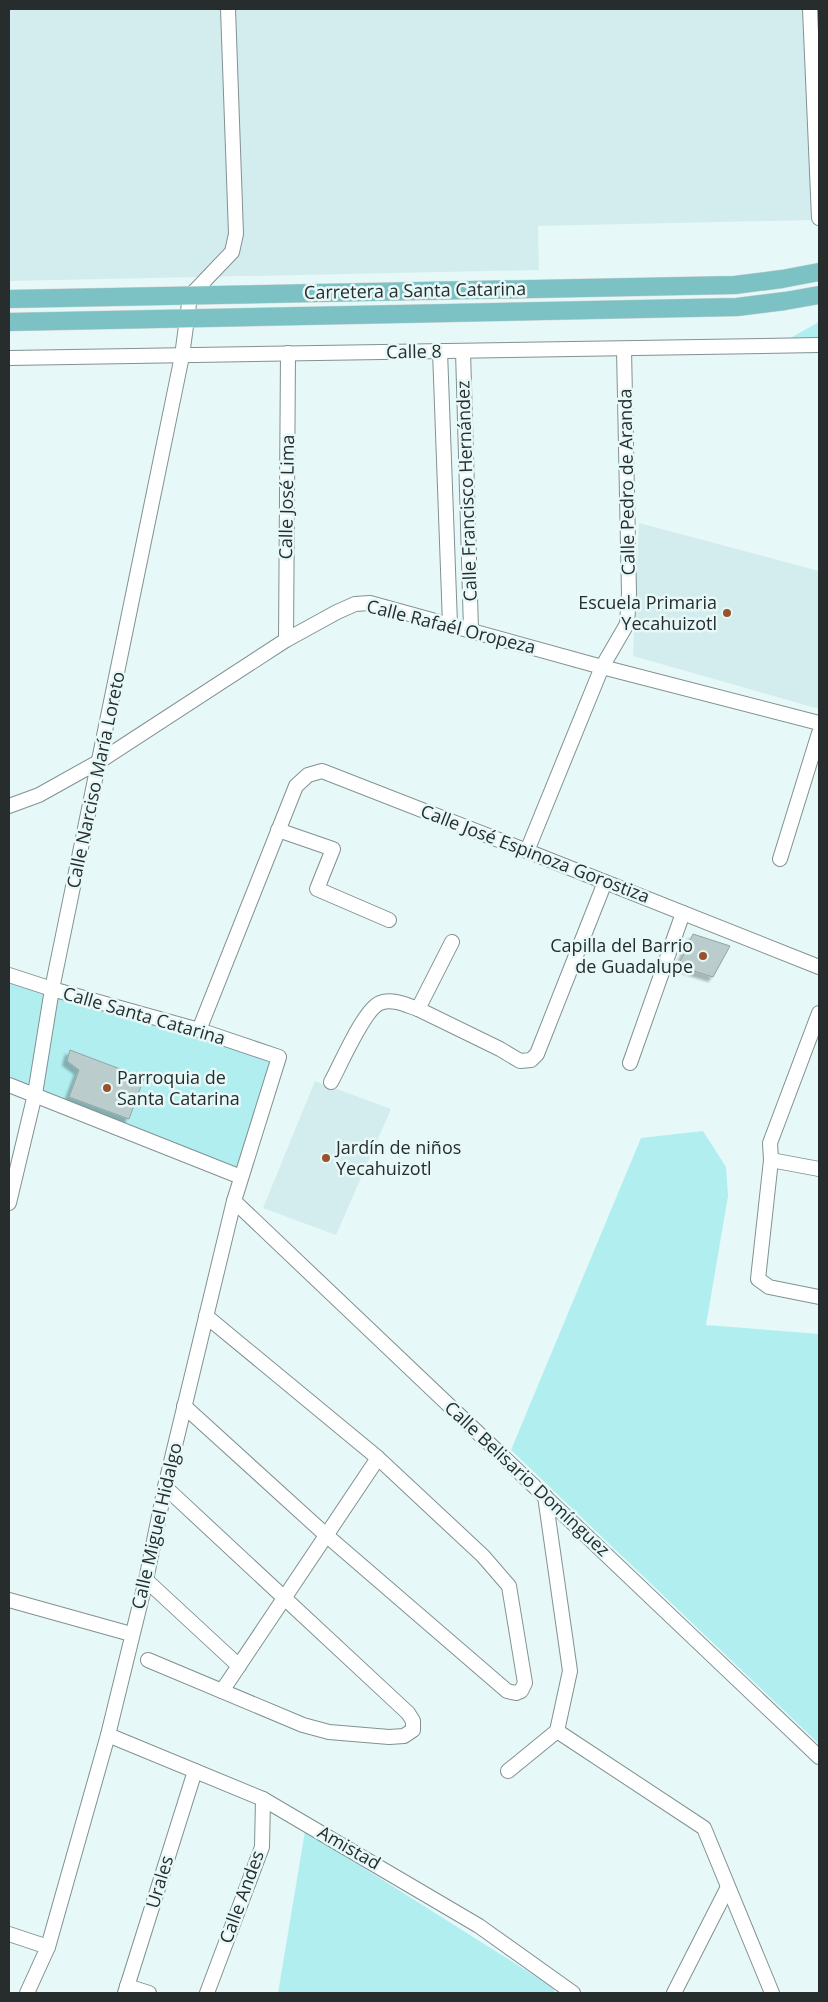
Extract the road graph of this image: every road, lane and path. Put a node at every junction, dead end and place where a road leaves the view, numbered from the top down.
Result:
1 (228, 9) edge
2 (810, 9) edge
3 (819, 218) edge
4 (819, 272) edge
5 (819, 295) edge
6 (190, 296) junction
7 (9, 299) edge
8 (187, 318) junction
9 (9, 322) edge
10 (819, 345) edge
11 (624, 349) junction
12 (463, 351) junction
13 (440, 352) junction
14 (288, 353) junction
15 (182, 356) junction
16 (9, 358) edge
17 (450, 624) junction
18 (471, 630) junction
19 (286, 640) junction
20 (602, 667) junction
21 (819, 723) edge
22 (819, 733) edge
23 (100, 761) junction
24 (9, 806) edge
25 (278, 830) junction
26 (528, 850) junction
27 (780, 859) dead end
28 (606, 882) junction
29 (683, 913) junction
30 (389, 920) dead end
31 (452, 942) dead end
32 (819, 968) edge
33 (9, 975) edge
34 (52, 989) junction
35 (418, 1009) junction
36 (819, 1013) edge
37 (199, 1030) junction
38 (279, 1057) joint
39 (630, 1063) dead end
40 (331, 1082) dead end
41 (9, 1085) edge
42 (34, 1094) junction
43 (771, 1160) junction
44 (819, 1169) edge
45 (241, 1177) junction
46 (234, 1201) junction
47 (9, 1203) edge
48 (819, 1297) edge
49 (206, 1316) junction
50 (184, 1406) junction
51 (378, 1458) junction
52 (165, 1487) junction
53 (545, 1496) junction
54 (326, 1535) junction
55 (146, 1580) junction
56 (285, 1597) junction
57 (9, 1600) edge
58 (131, 1634) junction
59 (148, 1660) dead end
60 (239, 1666) junction
61 (222, 1691) junction
62 (557, 1731) junction
63 (108, 1735) junction
64 (819, 1756) edge
65 (194, 1771) junction
66 (508, 1771) dead end
67 (263, 1799) junction
68 (728, 1887) junction
69 (9, 1934) edge
70 (48, 1947) junction
71 (126, 1989) edge
72 (27, 1993) edge
73 (149, 1993) edge
74 (207, 1993) edge
75 (573, 1993) edge
76 (674, 1993) edge
77 (772, 1993) edge

1 - 6 street
2 - 3 street
4 - 6 main road, Carretera a Santa Catarina
5 - 8 main road, Carretera a Santa Catarina
6 - 7 main road, Carretera a Santa Catarina
6 - 8 street, Calle Narciso María Loreto
8 - 9 main road, Carretera a Santa Catarina
8 - 15 street, Calle Narciso María Loreto
10 - 11 street, Calle 8
11 - 12 street, Calle 8
11 - 20 street, Calle Pedro de Aranda
12 - 13 street, Calle 8
12 - 18 street, Calle Francisco Hernández
13 - 14 street, Calle 8
13 - 17 street, Calle Francisco Hernández
14 - 15 street, Calle 8
14 - 19 street, Calle José Lima
15 - 16 street, Calle 8
15 - 23 street, Calle Narciso María Loreto
17 - 18 street, Calle Rafaél Oropeza
17 - 19 street, Calle Rafaél Oropeza
18 - 20 street, Calle Rafaél Oropeza
19 - 23 street, Calle Rafaél Oropeza
20 - 21 street, Calle Rafaél Oropeza
20 - 26 street, Calle Pedro de Aranda
22 - 27 street
23 - 24 street, Calle Rafaél Oropeza
23 - 34 street, Calle Narciso María Loreto
25 - 26 street, Calle José Espinoza Gorostiza
25 - 30 street
25 - 37 street, Calle José Espinoza Gorostiza
26 - 28 street, Calle José Espinoza Gorostiza
28 - 29 street, Calle José Espinoza Gorostiza
28 - 35 street
29 - 32 street, Calle José Espinoza Gorostiza
29 - 39 street
31 - 35 street
33 - 34 street, Calle Santa Catarina
34 - 37 street, Calle Santa Catarina
34 - 42 street, Calle Narciso María Loreto
35 - 40 street
36 - 43 street
37 - 38 street, Calle Santa Catarina
38 - 45 street, Calle Miguel Hidalgo
41 - 42 street
42 - 45 street
42 - 47 street, Calle Narciso María Loreto
43 - 44 street
43 - 48 street
45 - 46 street, Calle Miguel Hidalgo
46 - 49 street, Calle Miguel Hidalgo
46 - 53 street, Calle Belisario Domínguez
49 - 50 street, Calle Miguel Hidalgo
49 - 51 street
50 - 52 street, Calle Miguel Hidalgo
50 - 54 street
51 - 54 street
51 - 54 street
52 - 55 street, Calle Miguel Hidalgo
52 - 56 street
53 - 62 street
53 - 64 street, Calle Belisario Domínguez
54 - 56 street
55 - 58 street, Calle Miguel Hidalgo
55 - 60 street
56 - 60 street
56 - 61 street
57 - 58 street
58 - 63 street, Calle Miguel Hidalgo
59 - 61 street
60 - 61 street
62 - 66 street
62 - 68 street
63 - 65 street, Amistad
63 - 70 street, Calle Miguel Hidalgo
65 - 67 street, Amistad
65 - 71 street, Urales
67 - 74 street, Calle Andes
67 - 75 street, Amistad
68 - 76 street
68 - 77 street
69 - 70 street
70 - 72 street, Calle Miguel Hidalgo
71 - 73 street

